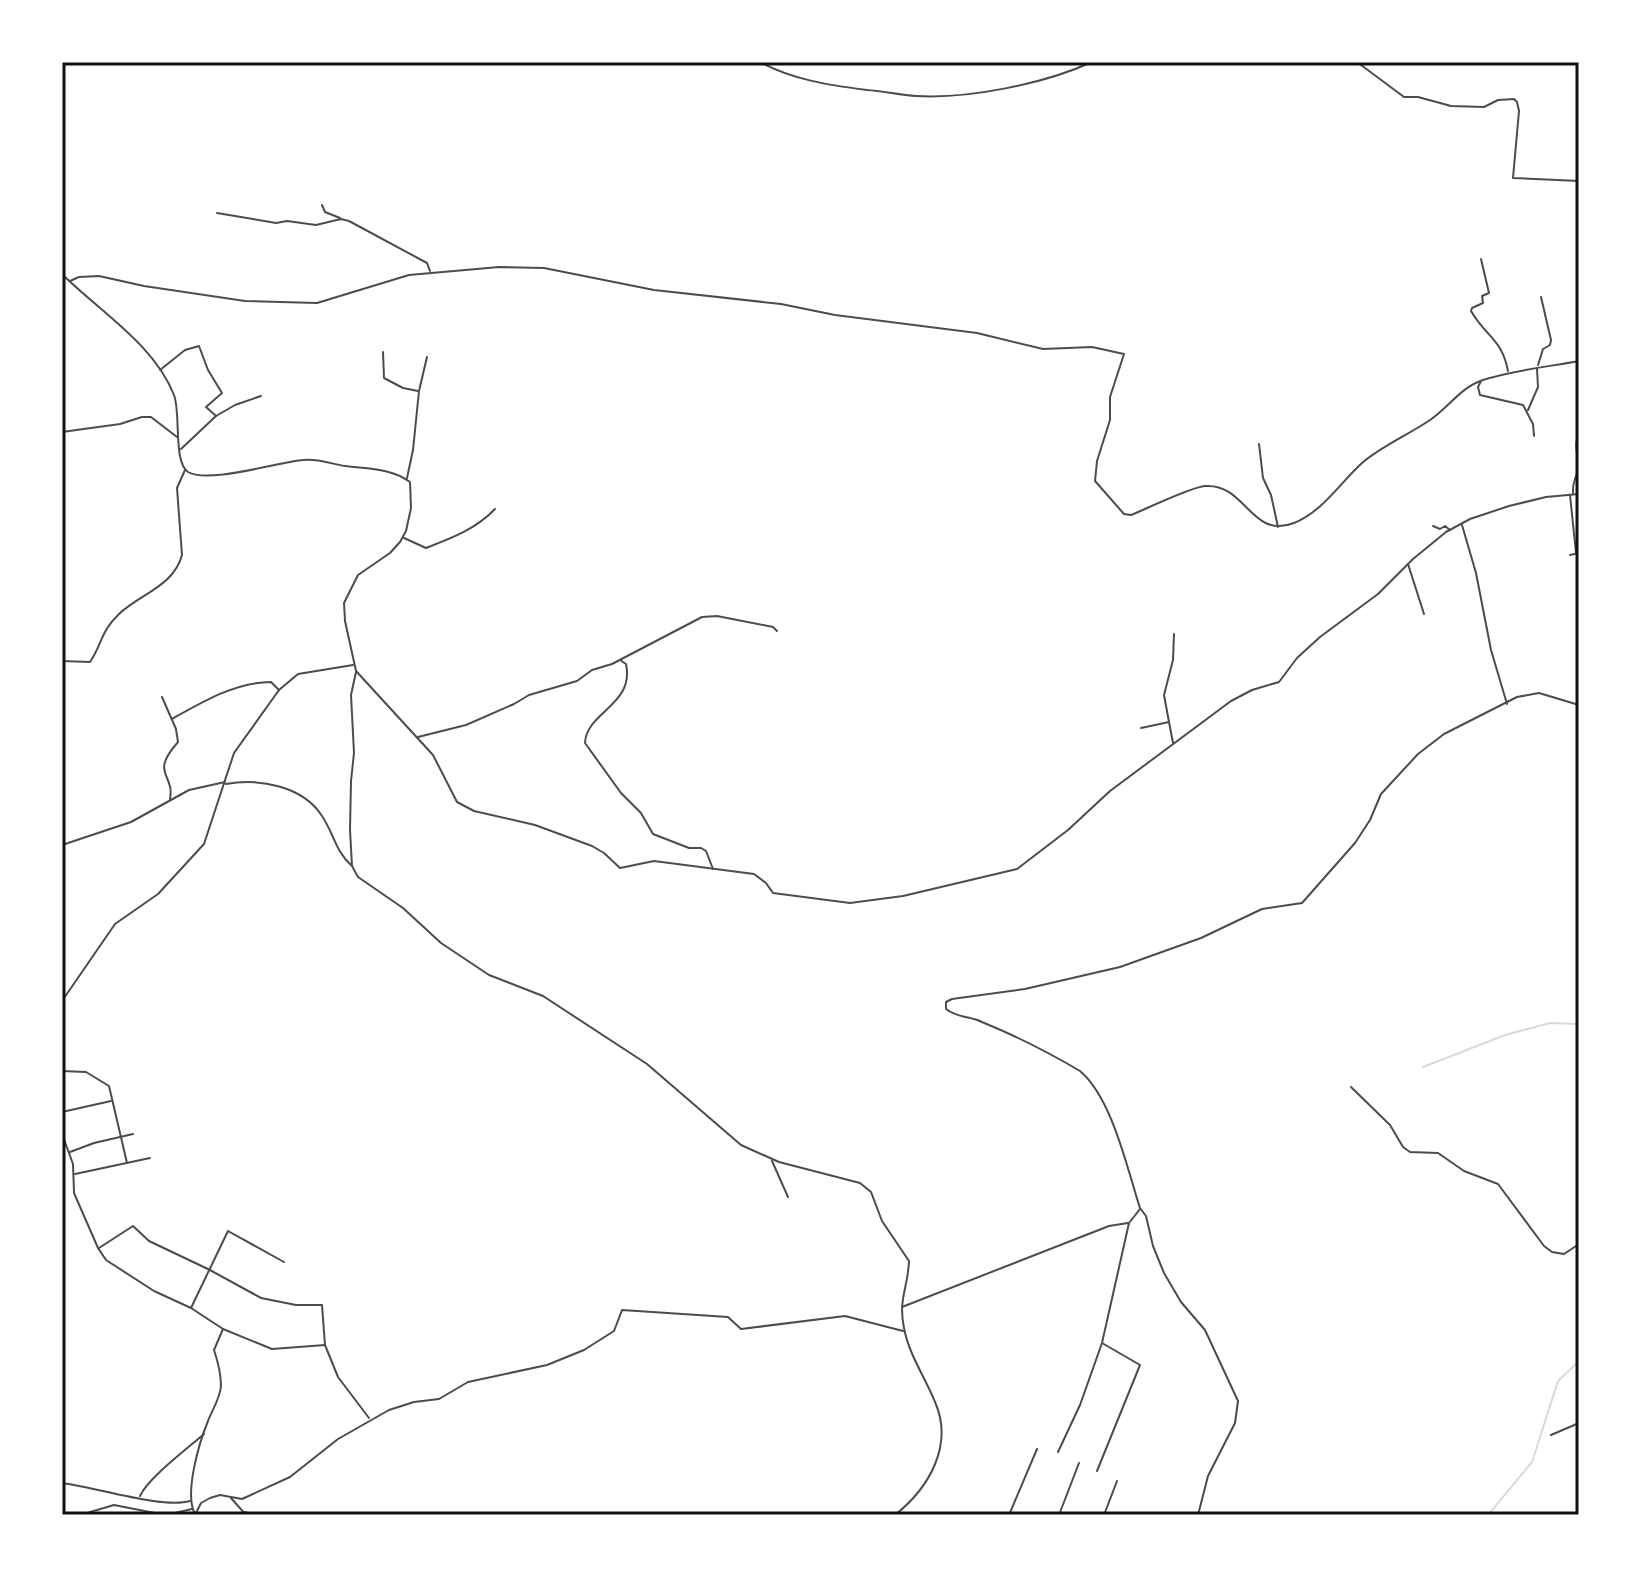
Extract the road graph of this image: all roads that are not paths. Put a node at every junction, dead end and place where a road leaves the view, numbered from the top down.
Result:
1 (760, 62) edge
2 (1092, 62) edge
3 (1357, 62) edge
4 (1579, 181) edge
5 (322, 205) dead end
6 (217, 213) dead end
7 (341, 219) junction
8 (1481, 259) dead end
9 (430, 272) junction
10 (62, 274) edge
11 (69, 282) junction
12 (1541, 297) dead end
13 (383, 352) dead end
14 (427, 357) dead end
15 (1579, 361) edge
16 (1537, 367) junction
17 (159, 371) junction
18 (1509, 373) junction
19 (1481, 380) junction
20 (419, 391) junction
21 (261, 396) dead end
22 (1527, 411) junction
23 (216, 416) junction
24 (1579, 429) edge
25 (62, 432) edge
26 (1534, 436) dead end
27 (178, 437) junction
28 (1259, 444) dead end
29 (180, 450) junction
30 (186, 469) junction
31 (406, 479) junction
32 (1579, 494) edge
33 (1572, 495) junction
34 (495, 509) dead end
35 (1462, 524) junction
36 (1433, 526) dead end
37 (1278, 527) junction
38 (1450, 530) junction
39 (403, 538) junction
40 (1578, 553) edge
41 (1570, 555) dead end
42 (1408, 563) junction
43 (1424, 614) dead end
44 (777, 631) dead end
45 (1174, 634) dead end
46 (619, 660) junction
47 (62, 661) edge
48 (354, 665) junction
49 (356, 671) junction
50 (279, 690) junction
51 (162, 697) dead end
52 (1507, 705) junction
53 (1579, 705) edge
54 (172, 719) junction
55 (1169, 722) junction
56 (1141, 728) dead end
57 (417, 737) junction
58 (1173, 744) junction
59 (226, 783) junction
60 (170, 800) junction
61 (62, 845) edge
62 (352, 866) junction
63 (713, 869) junction
64 (62, 1001) edge
65 (62, 1071) edge
66 (1351, 1087) dead end
67 (113, 1100) junction
68 (62, 1112) edge
69 (62, 1134) edge
70 (133, 1134) dead end
71 (121, 1136) junction
72 (68, 1152) junction
73 (150, 1158) dead end
74 (772, 1160) junction
75 (127, 1163) junction
76 (74, 1175) junction
77 (788, 1197) dead end
78 (1140, 1208) junction
79 (1129, 1223) junction
80 (1579, 1244) edge
81 (98, 1248) junction
82 (284, 1262) dead end
83 (210, 1270) junction
84 (191, 1308) junction
85 (900, 1308) junction
86 (223, 1329) junction
87 (904, 1332) junction
88 (1102, 1343) junction
89 (325, 1345) junction
90 (370, 1419) junction
91 (1579, 1423) edge
92 (204, 1434) junction
93 (1551, 1435) dead end
94 (1037, 1449) dead end
95 (1058, 1452) dead end
96 (1079, 1463) dead end
97 (1097, 1471) dead end
98 (1117, 1481) dead end
99 (62, 1483) edge
100 (139, 1497) junction
101 (230, 1497) junction
102 (190, 1501) junction
103 (193, 1509) junction
104 (244, 1514) edge
105 (80, 1515) edge
106 (166, 1515) edge
107 (195, 1515) edge
108 (262, 1515) edge
109 (895, 1515) edge
110 (1009, 1515) edge
111 (1059, 1515) edge
112 (1104, 1515) edge
113 (1198, 1515) edge

1 - 2 street
3 - 4 street
5 - 7 street
6 - 7 street
7 - 9 street
8 - 18 street
9 - 11 street
9 - 37 street
10 - 11 street
11 - 17 street
12 - 16 street
13 - 20 street
14 - 20 street
15 - 16 street
16 - 18 street
16 - 22 street
17 - 23 street
17 - 27 street
18 - 19 street
19 - 22 street
19 - 37 street
20 - 31 street
21 - 23 street
22 - 26 street
23 - 29 street
24 - 33 street
25 - 27 street
27 - 29 street
28 - 37 street
29 - 30 street
30 - 31 street
30 - 47 street
31 - 39 street
32 - 33 street
33 - 35 street
33 - 40 street
34 - 39 street
35 - 38 street
35 - 52 street
36 - 38 street
38 - 42 street
39 - 48 street
40 - 41 street
42 - 43 street
42 - 58 street
44 - 46 street
45 - 55 street
46 - 57 street
46 - 63 street
48 - 49 street
48 - 50 street
49 - 57 street
49 - 62 street
50 - 54 street
50 - 59 street
51 - 54 street
52 - 53 street
52 - 78 street
54 - 60 street
55 - 56 street
55 - 58 street
57 - 63 street
58 - 63 street
59 - 60 street
59 - 62 street
59 - 64 street
60 - 61 street
62 - 74 street
65 - 67 street
66 - 80 street
67 - 68 street
67 - 71 street
69 - 72 street
70 - 71 street
71 - 72 street
71 - 75 street
72 - 76 street
73 - 75 street
74 - 77 street
74 - 85 street
75 - 76 street
76 - 81 street
78 - 79 street
78 - 113 street
79 - 85 street
79 - 88 street
81 - 83 street
81 - 84 street
82 - 83 street
83 - 84 street
83 - 89 street
84 - 86 street
85 - 87 street
86 - 89 street
86 - 92 street
87 - 90 street
87 - 109 street
88 - 95 street
88 - 97 street
89 - 90 street
90 - 101 street
91 - 93 street
92 - 100 street
92 - 102 street
94 - 110 street
96 - 111 street
98 - 112 street
99 - 100 street
100 - 102 street
101 - 104 street
101 - 107 street
102 - 103 street
103 - 106 street
103 - 107 street
104 - 108 street
105 - 106 street

